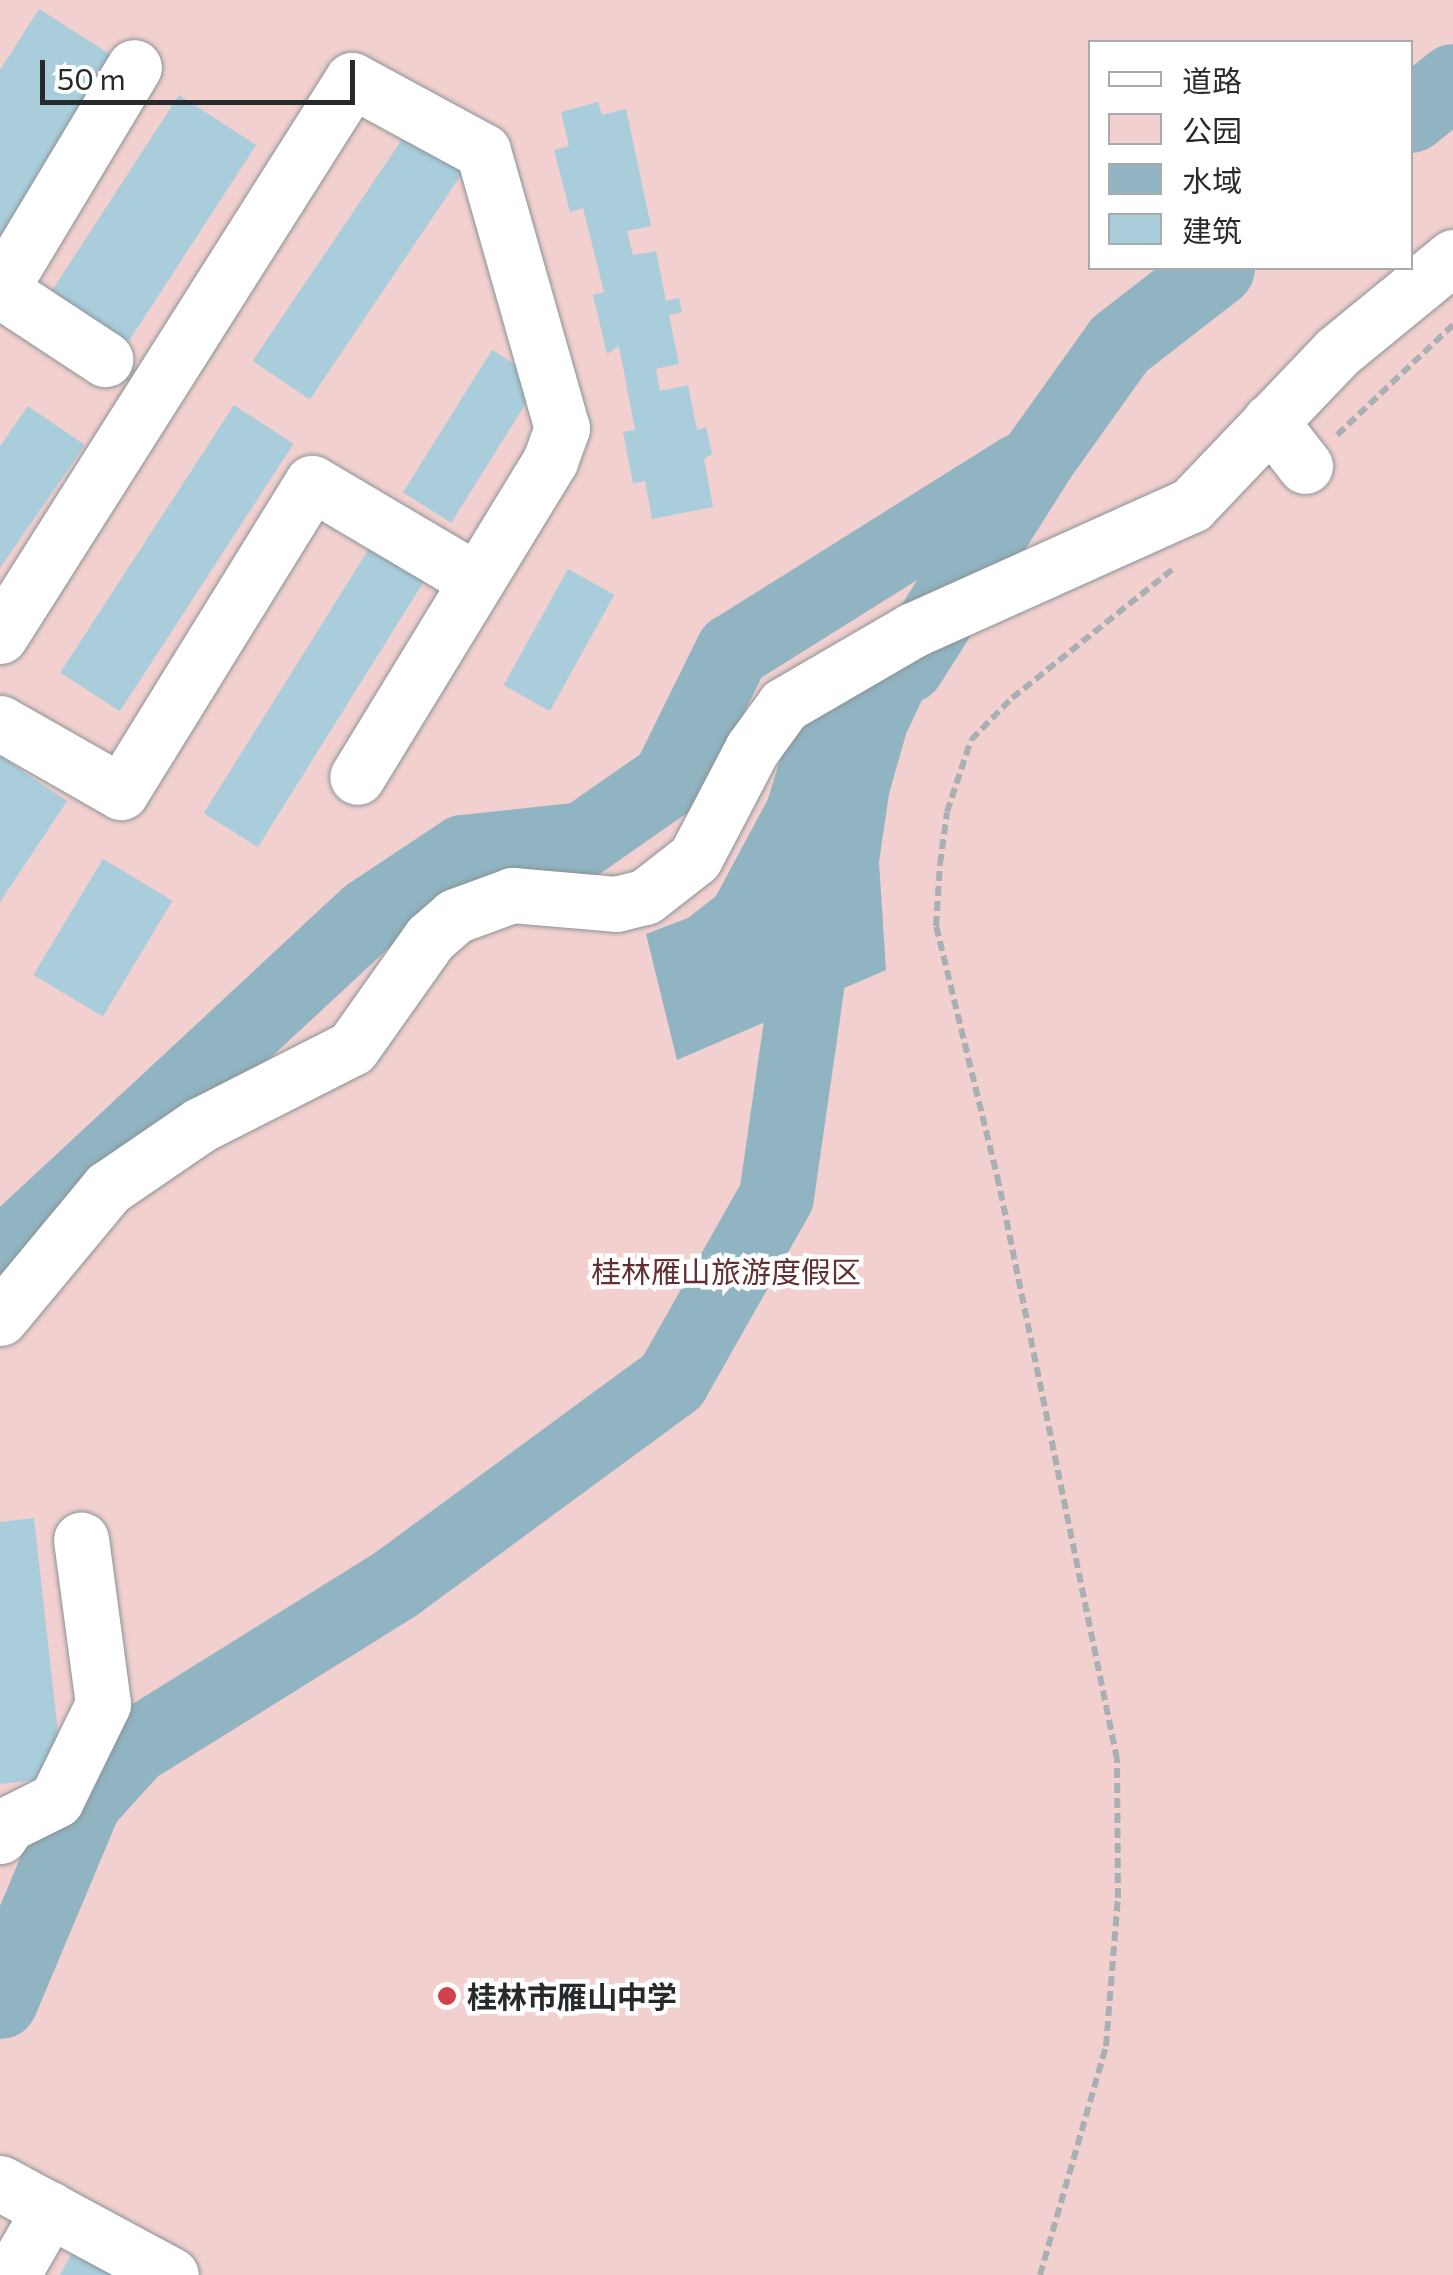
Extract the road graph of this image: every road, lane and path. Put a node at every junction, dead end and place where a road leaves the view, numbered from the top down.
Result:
1 (134, 68) dead end
2 (1453, 256) edge
3 (0, 290) edge
4 (1453, 325) edge
5 (105, 359) dead end
6 (1270, 421) junction
7 (1305, 466) joint
8 (1183, 561) dead end
9 (476, 580) junction
10 (0, 636) edge
11 (0, 723) edge
12 (356, 777) dead end
13 (0, 1318) edge
14 (80, 1540) dead end
15 (0, 1836) edge
16 (0, 2183) edge
17 (50, 2210) junction
18 (12, 2275) edge
19 (172, 2275) edge
20 (1040, 2275) edge

1 - 3 lane
2 - 6 lane
3 - 5 lane
4 - 7 path
6 - 7 lane
6 - 13 lane
8 - 20 path
9 - 10 lane
9 - 11 lane
9 - 12 lane
14 - 15 lane
16 - 17 lane
17 - 18 lane
17 - 19 lane

